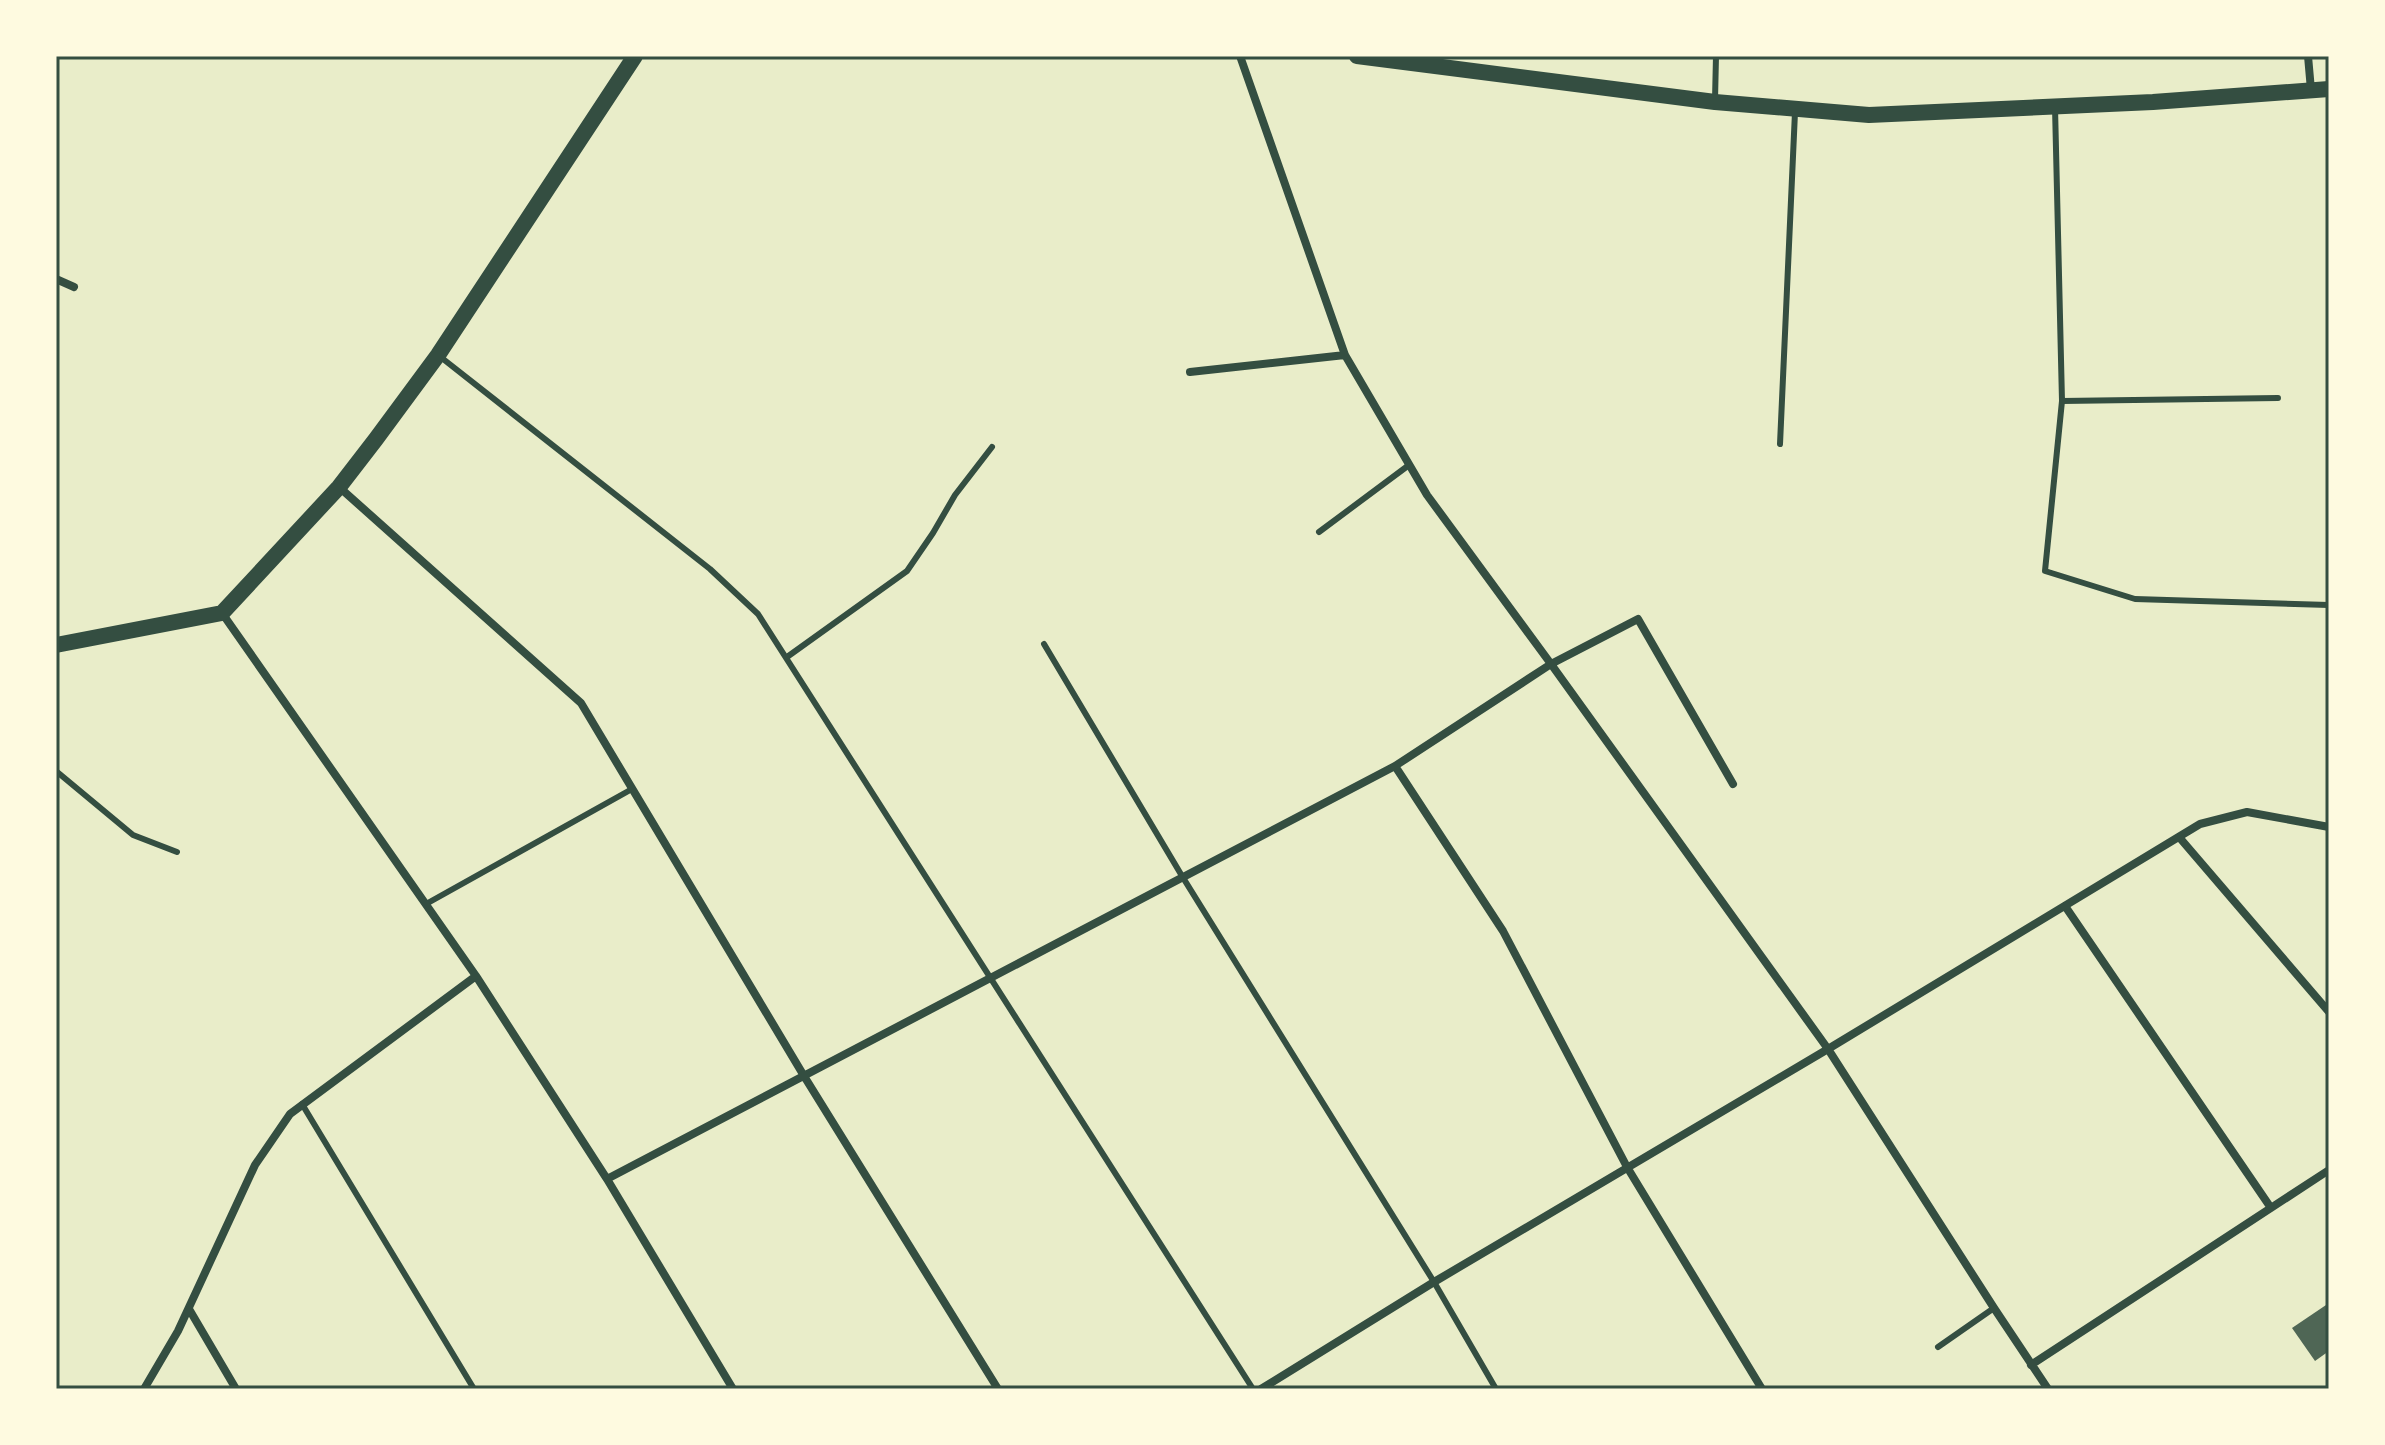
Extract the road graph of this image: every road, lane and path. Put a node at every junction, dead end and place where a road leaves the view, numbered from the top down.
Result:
1 (635, 56) edge
2 (1240, 56) edge
3 (1357, 56) edge
4 (1716, 56) edge
5 (2308, 56) edge
6 (2329, 89) edge
7 (2311, 90) junction
8 (1715, 102) junction
9 (2055, 107) junction
10 (1795, 108) junction
11 (56, 279) edge
12 (74, 287) dead end
13 (438, 355) junction
14 (1345, 355) junction
15 (1190, 372) dead end
16 (2278, 398) dead end
17 (2062, 401) junction
18 (1780, 444) dead end
19 (992, 447) dead end
20 (1409, 465) junction
21 (339, 487) junction
22 (1319, 532) dead end
23 (2329, 605) edge
24 (222, 613) junction
25 (1044, 644) dead end
26 (56, 645) edge
27 (787, 657) junction
28 (1551, 664) junction
29 (1395, 766) junction
30 (56, 771) edge
31 (1733, 784) dead end
32 (632, 789) junction
33 (2329, 827) edge
34 (2179, 837) junction
35 (177, 852) dead end
36 (1182, 876) junction
37 (426, 904) junction
38 (2065, 906) junction
39 (476, 976) junction
40 (990, 977) junction
41 (2329, 1012) edge
42 (1828, 1049) junction
43 (804, 1076) junction
44 (302, 1104) junction
45 (1627, 1167) junction
46 (2329, 1170) edge
47 (607, 1179) junction
48 (2271, 1208) junction
49 (1434, 1282) junction
50 (1994, 1308) junction
51 (189, 1309) junction
52 (1938, 1347) dead end
53 (2031, 1365) junction
54 (144, 1389) edge
55 (236, 1389) edge
56 (474, 1389) edge
57 (733, 1389) edge
58 (998, 1389) edge
59 (1253, 1389) edge
60 (1261, 1389) edge
61 (1496, 1389) edge
62 (1762, 1389) edge
63 (2048, 1389) edge

1 - 13 main road
2 - 14 street
3 - 8 main road
4 - 8 lane
5 - 7 street
6 - 7 main road
7 - 9 main road
8 - 10 main road
9 - 10 main road
9 - 17 lane
10 - 18 lane
11 - 12 street
13 - 21 main road
13 - 27 lane
14 - 15 street
14 - 20 street
16 - 17 lane
17 - 23 lane
19 - 27 lane
20 - 22 lane
20 - 28 street
21 - 24 main road
21 - 32 street
24 - 26 main road
24 - 37 street
25 - 36 lane
27 - 40 lane
28 - 29 street
28 - 31 street
28 - 42 street
29 - 36 street
29 - 45 street
30 - 35 lane
32 - 37 lane
32 - 43 street
33 - 34 street
34 - 38 street
34 - 41 street
36 - 40 street
36 - 49 lane
37 - 39 street
38 - 42 street
38 - 48 street
39 - 44 street
39 - 47 street
40 - 43 street
40 - 59 lane
42 - 45 street
42 - 50 street
43 - 47 street
43 - 58 street
44 - 51 street
44 - 56 lane
45 - 49 street
45 - 62 street
46 - 48 street
47 - 57 street
48 - 53 street
49 - 60 street
49 - 61 lane
50 - 52 lane
50 - 53 street
51 - 54 street
51 - 55 street
53 - 63 street

